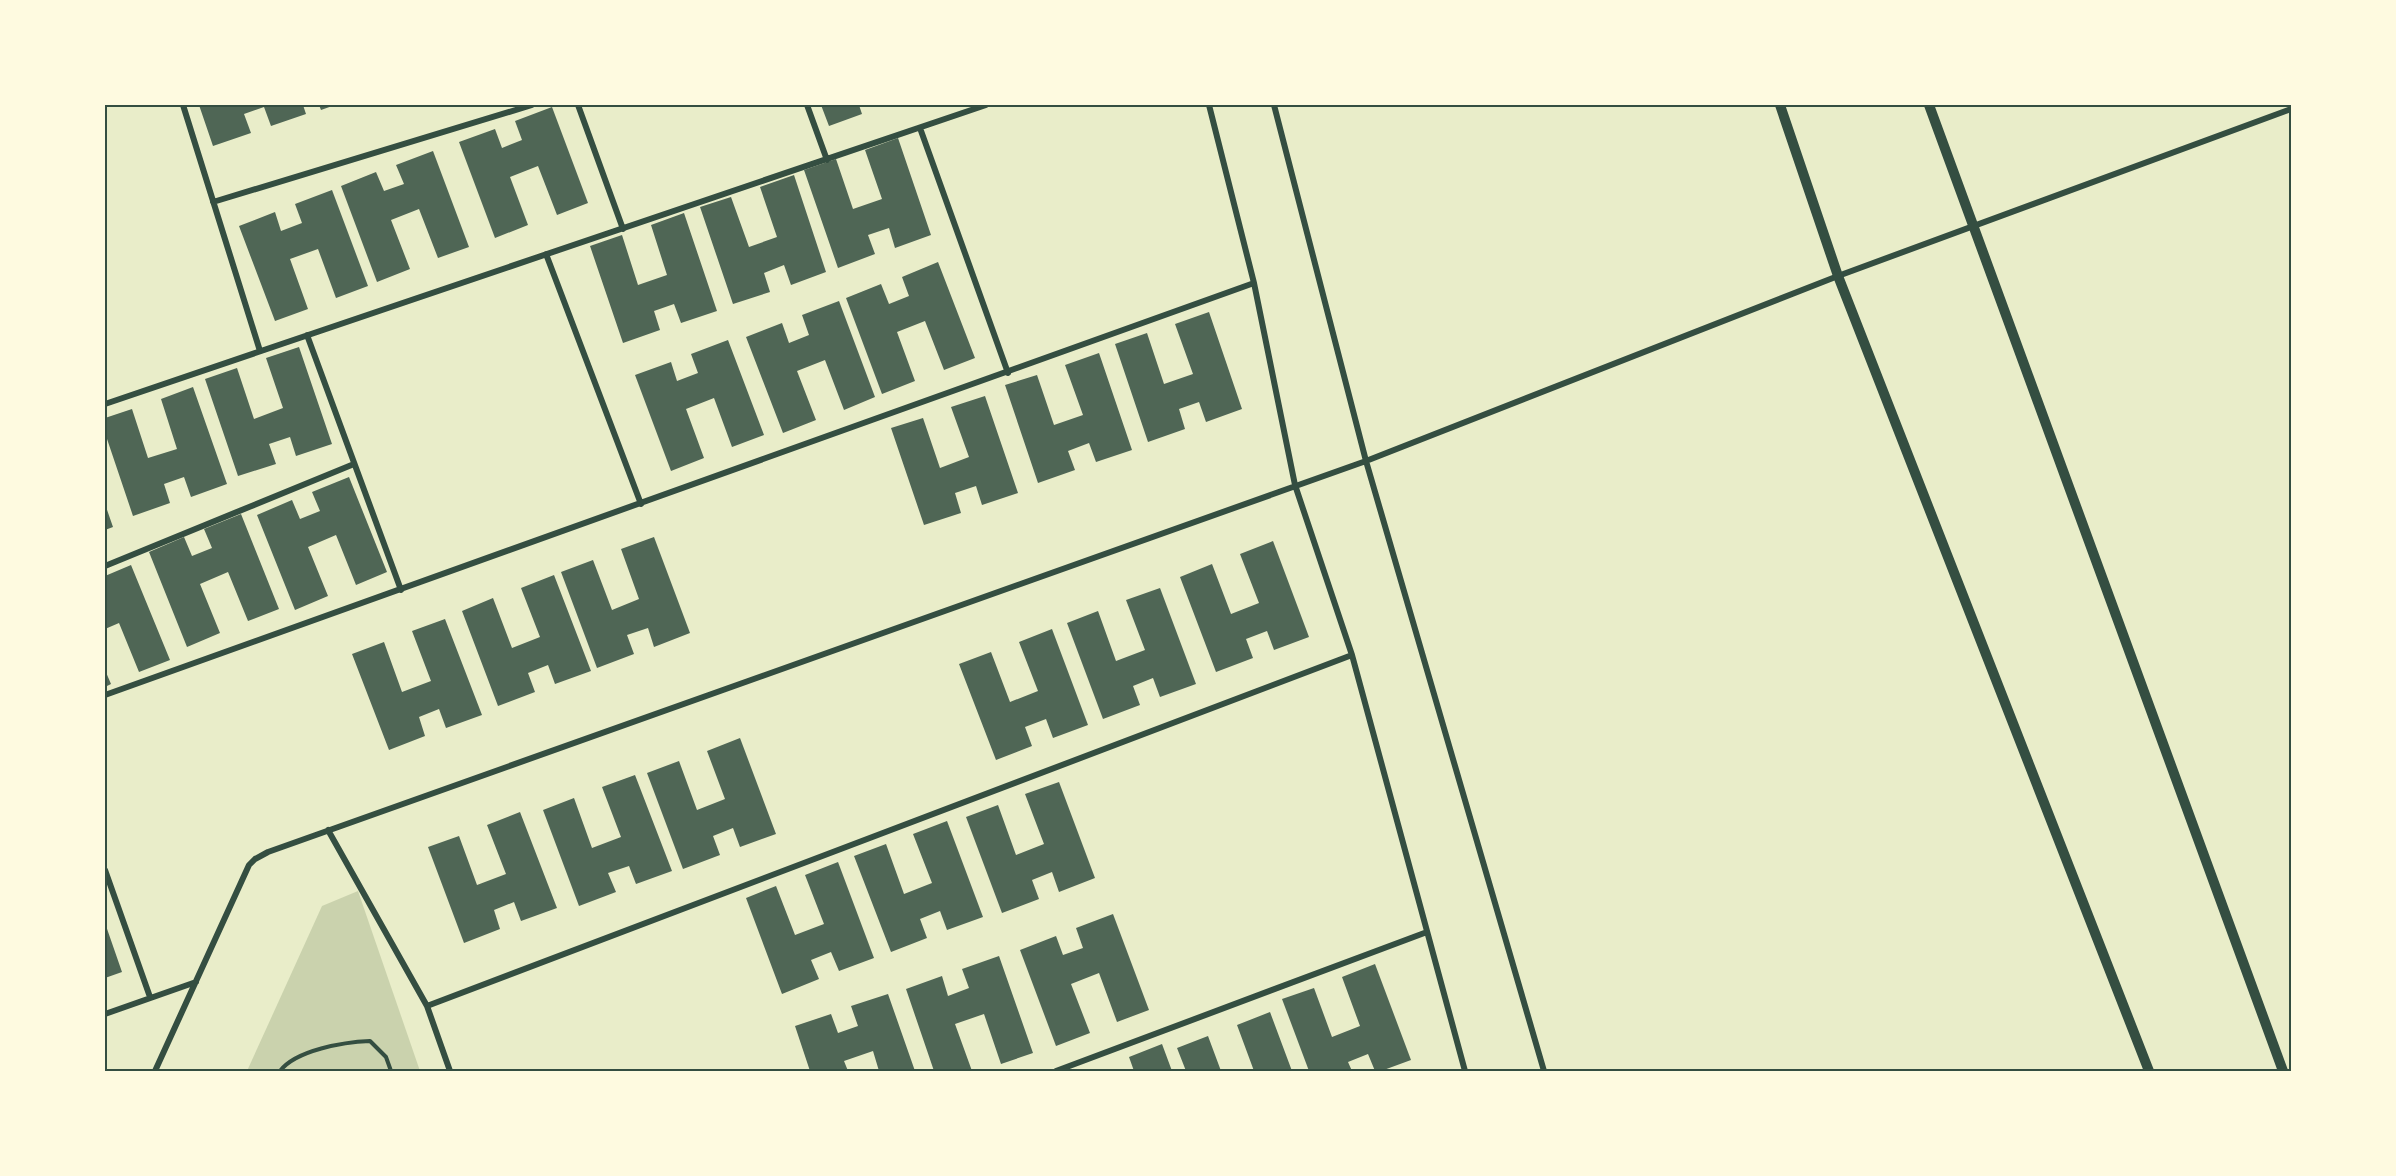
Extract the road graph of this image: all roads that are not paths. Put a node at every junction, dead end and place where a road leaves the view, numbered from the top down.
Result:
1 (183, 105) edge
2 (532, 105) edge
3 (578, 105) edge
4 (807, 105) edge
5 (986, 105) edge
6 (1209, 105) edge
7 (1274, 105) edge
8 (1780, 105) edge
9 (1929, 105) edge
10 (2291, 109) edge
11 (920, 128) junction
12 (826, 160) junction
13 (213, 202) junction
14 (1973, 225) junction
15 (623, 229) junction
16 (546, 254) junction
17 (1838, 276) junction
18 (1254, 283) junction
19 (307, 335) junction
20 (260, 351) junction
21 (1008, 373) junction
22 (105, 404) edge
23 (1366, 460) junction
24 (354, 464) junction
25 (1295, 485) junction
26 (641, 504) junction
27 (105, 566) edge
28 (401, 590) junction
29 (1352, 655) junction
30 (105, 695) edge
31 (328, 830) junction
32 (105, 870) edge
33 (1427, 932) junction
34 (196, 982) junction
35 (150, 997) junction
36 (427, 1006) junction
37 (105, 1014) edge
38 (155, 1071) edge
39 (450, 1071) edge
40 (1056, 1071) edge
41 (1465, 1071) edge
42 (1544, 1071) edge
43 (2149, 1071) edge
44 (2283, 1071) edge

1 - 13 street
2 - 13 street
3 - 15 street
4 - 12 street
5 - 11 street
6 - 18 street
7 - 23 street
8 - 17 street
9 - 14 street
10 - 14 street
11 - 12 street
11 - 21 street
12 - 15 street
13 - 20 street
14 - 17 street
14 - 44 street
15 - 16 street
16 - 19 street
16 - 26 street
17 - 23 street
17 - 43 street
18 - 21 street
18 - 25 street
19 - 20 street
19 - 24 street
20 - 22 street
21 - 26 street
23 - 25 street
23 - 42 street
24 - 27 street
24 - 28 street
25 - 29 street
25 - 31 street
26 - 28 street
28 - 30 street
29 - 33 street
29 - 36 street
31 - 34 street
31 - 36 street
32 - 35 street
33 - 40 street
33 - 41 street
34 - 35 street
34 - 38 street
35 - 37 street
36 - 39 street

